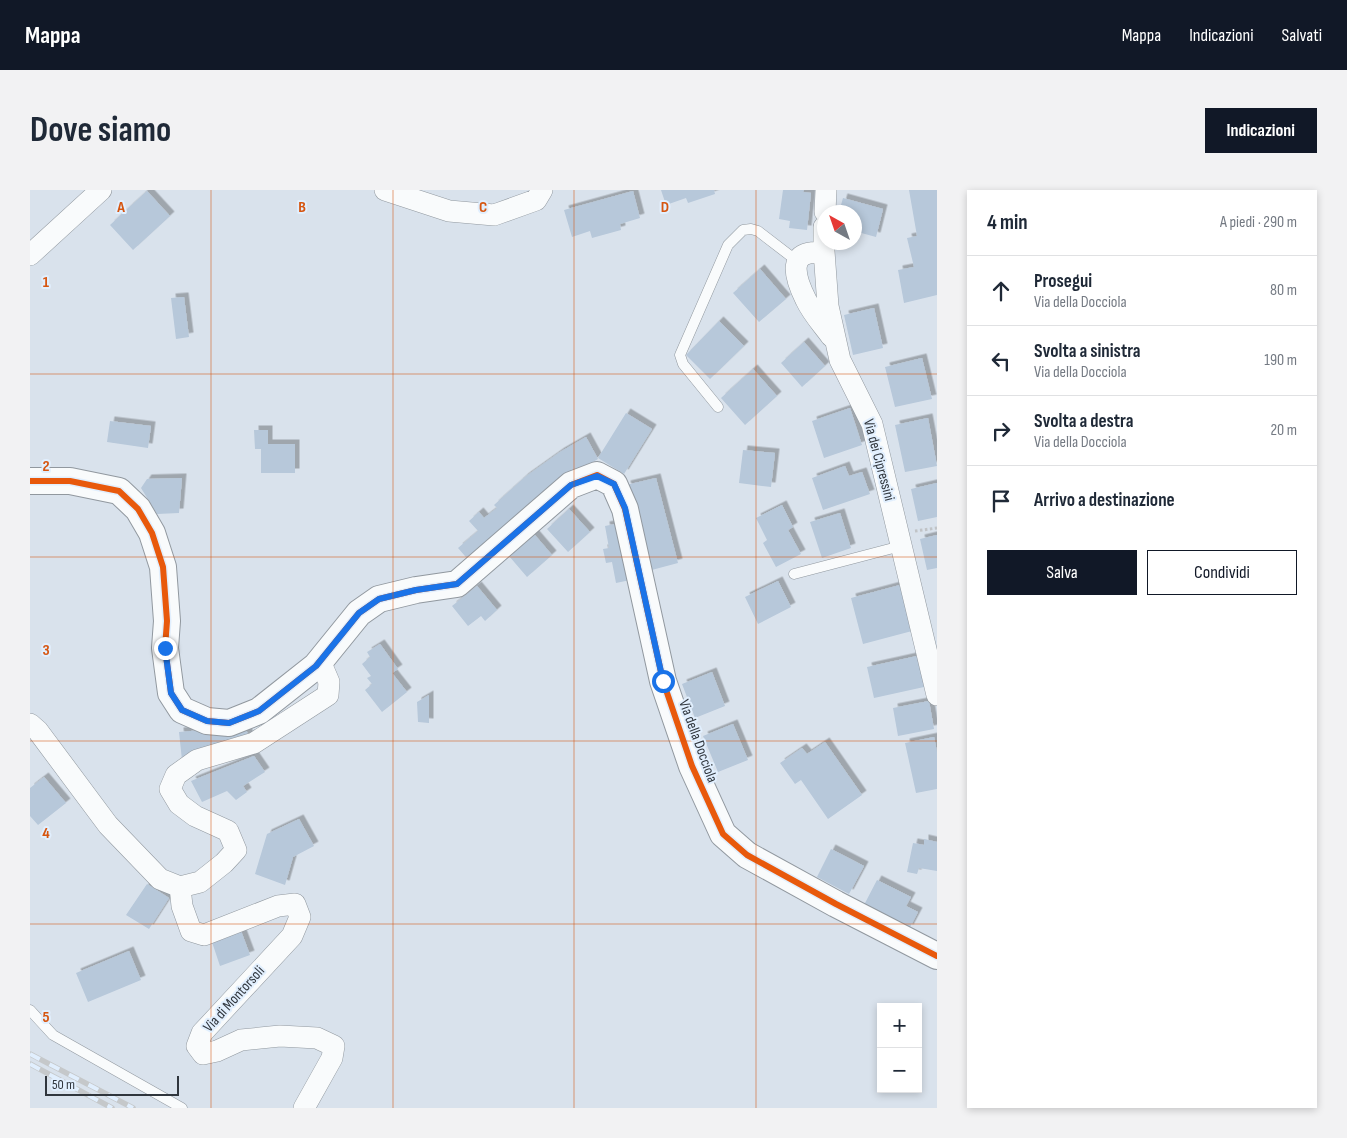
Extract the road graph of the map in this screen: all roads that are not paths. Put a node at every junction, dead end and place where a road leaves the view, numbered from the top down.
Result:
1 (101, 190) edge
2 (385, 190) edge
3 (542, 190) edge
4 (826, 190) edge
5 (825, 205) edge
6 (824, 253) joint
7 (30, 255) edge
8 (797, 261) junction
9 (836, 344) junction
10 (718, 407) dead end
11 (30, 481) edge
12 (901, 546) junction
13 (794, 574) dead end
14 (320, 661) junction
15 (937, 695) edge
16 (30, 724) edge
17 (180, 887) junction
18 (937, 956) edge
19 (30, 1010) edge
20 (182, 1108) edge
21 (304, 1108) edge

1 - 7 street
2 - 3 street
4 - 5 street
6 - 8 street
6 - 9 street, Via dei Cipressini
8 - 9 street
8 - 10 lane
9 - 12 street, Via dei Cipressini
11 - 14 street, Via della Docciola
12 - 13 lane
12 - 15 street, Via dei Cipressini
14 - 17 street
14 - 18 street, Via della Docciola
16 - 17 street
17 - 21 street, Via di Montorsoli
19 - 20 lane

